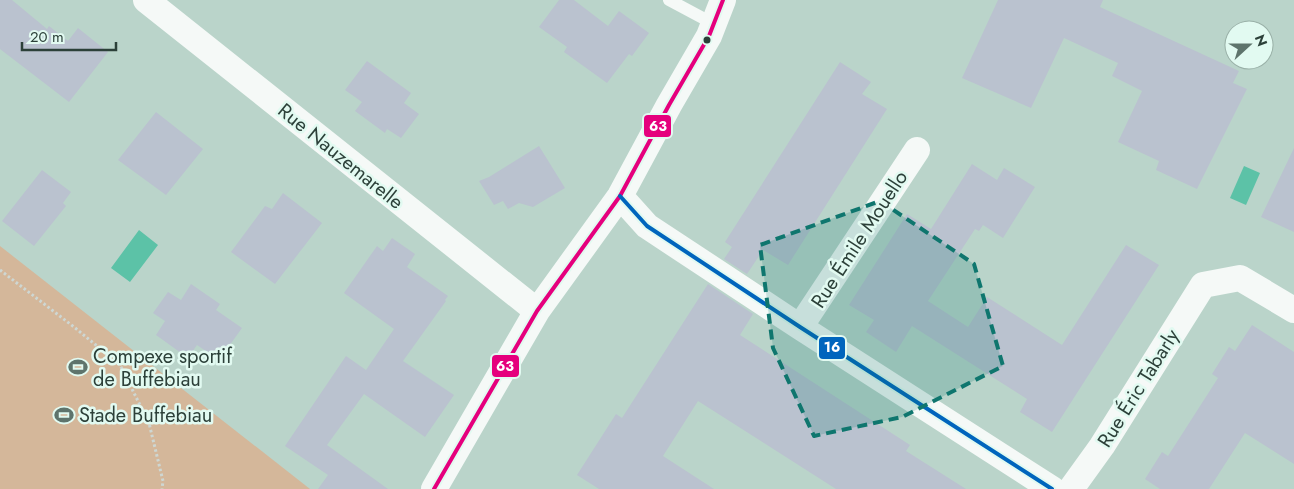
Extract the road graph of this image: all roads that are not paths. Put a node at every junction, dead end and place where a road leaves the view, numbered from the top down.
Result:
1 (146, 0) edge
2 (669, 0) edge
3 (723, 0) edge
4 (714, 24) junction
5 (917, 150) dead end
6 (620, 196) junction
7 (1294, 310) edge
8 (536, 311) junction
9 (800, 327) junction
10 (434, 489) edge
11 (1052, 489) edge
12 (1071, 489) edge

1 - 8 street, Rue Nauzemarelle
2 - 4 lane
3 - 4 street
4 - 6 street
5 - 9 street, Rue Émile Mouello
6 - 8 street
6 - 9 street
7 - 12 street, Rue Éric Tabarly
8 - 10 street
9 - 11 street

